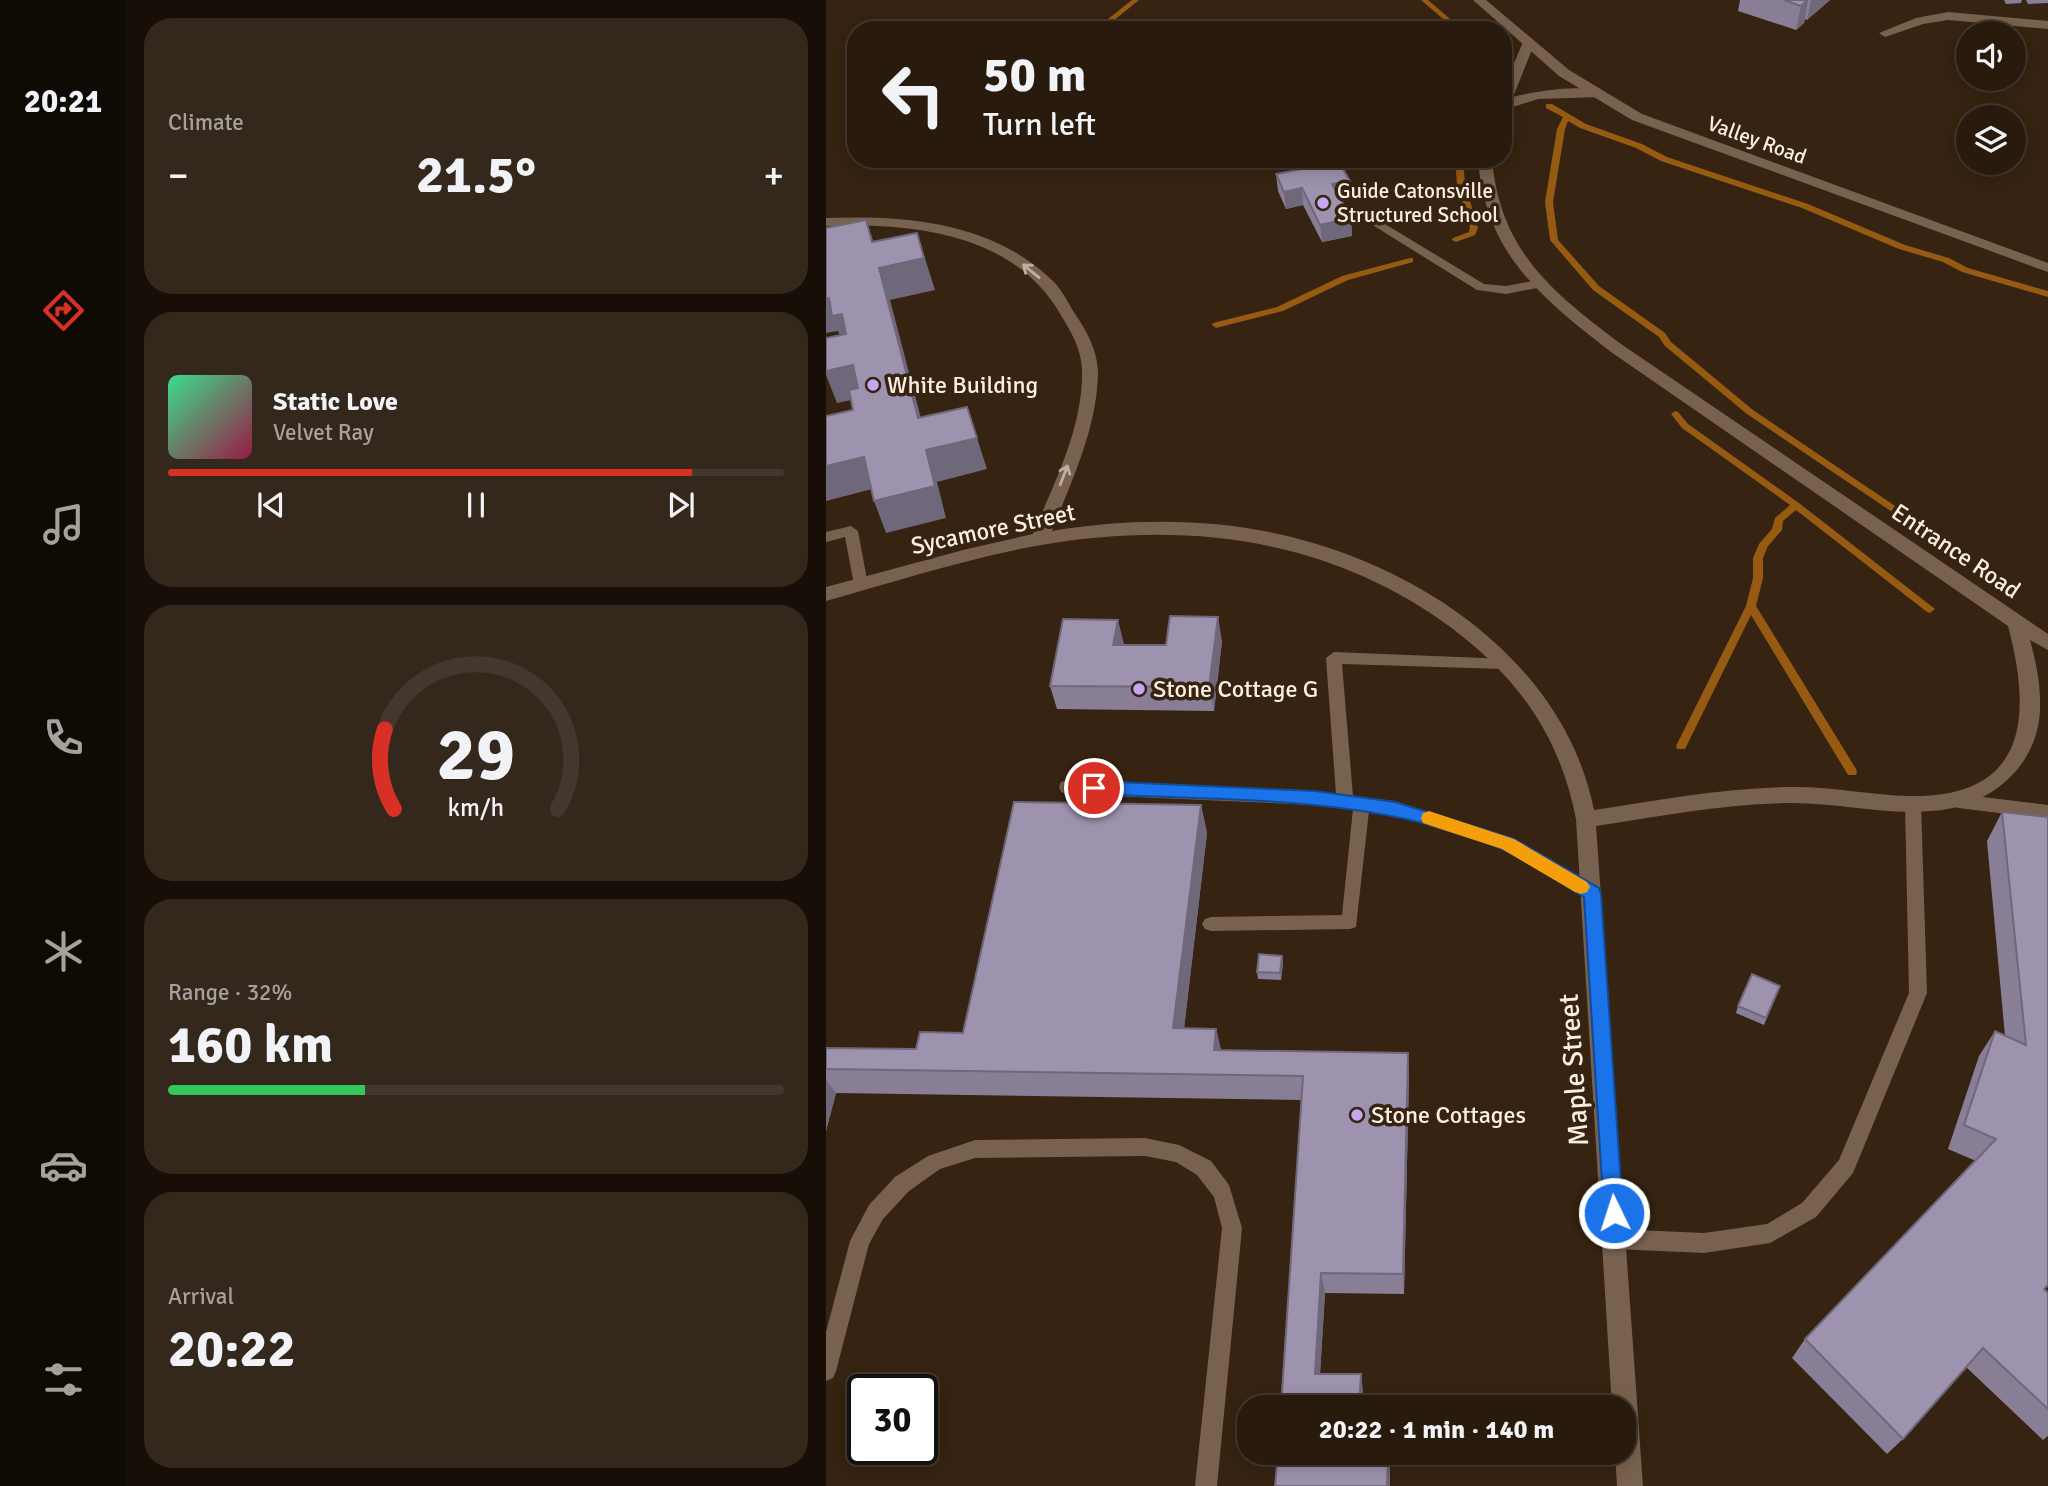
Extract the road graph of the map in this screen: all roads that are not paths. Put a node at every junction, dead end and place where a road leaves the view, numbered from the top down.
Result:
1 (1479, 0) edge
2 (1503, 21) edge
3 (2048, 25) edge
4 (1512, 28) edge
5 (1885, 33) dead end
6 (1529, 43) junction
7 (1512, 85) edge
8 (1596, 94) junction
9 (1512, 102) edge
10 (1486, 168) edge
11 (832, 222) edge
12 (1376, 222) dead end
13 (826, 235) edge
14 (2048, 268) edge
15 (1538, 284) junction
16 (826, 537) edge
17 (1040, 539) junction
18 (861, 585) junction
19 (826, 594) edge
20 (2016, 622) junction
21 (2048, 643) edge
22 (1503, 663) junction
23 (1067, 787) dead end
24 (1958, 801) junction
25 (1353, 803) junction
26 (1913, 804) junction
27 (2048, 811) edge
28 (1586, 819) junction
29 (1593, 894) junction
30 (1212, 924) dead end
31 (1615, 1240) junction
32 (826, 1371) edge
33 (1206, 1486) edge
34 (1630, 1486) edge

1 - 2 street, Valley Road
3 - 5 street
4 - 6 street, Valley Road
6 - 7 street
6 - 8 street, Valley Road
8 - 9 street
8 - 14 street, Valley Road
10 - 15 street, Entrance Road
11 - 13 lane
17 -> 11 street
12 - 15 lane
15 - 20 street, Entrance Road
16 - 18 lane
17 - 18 street, Sycamore Street
17 - 22 street, Sycamore Street
18 - 19 street, Sycamore Street
20 - 21 street
20 - 24 street, Entrance Road
22 - 25 lane
22 - 28 street, Sycamore Street
23 - 25 lane
24 - 26 street, Entrance Road
24 - 27 lane
25 - 29 lane
25 - 30 lane
26 - 28 street, Entrance Road
26 - 31 lane
28 - 29 street, Maple Street
29 - 31 street, Maple Street
31 - 34 street, Maple Street
32 - 33 lane

